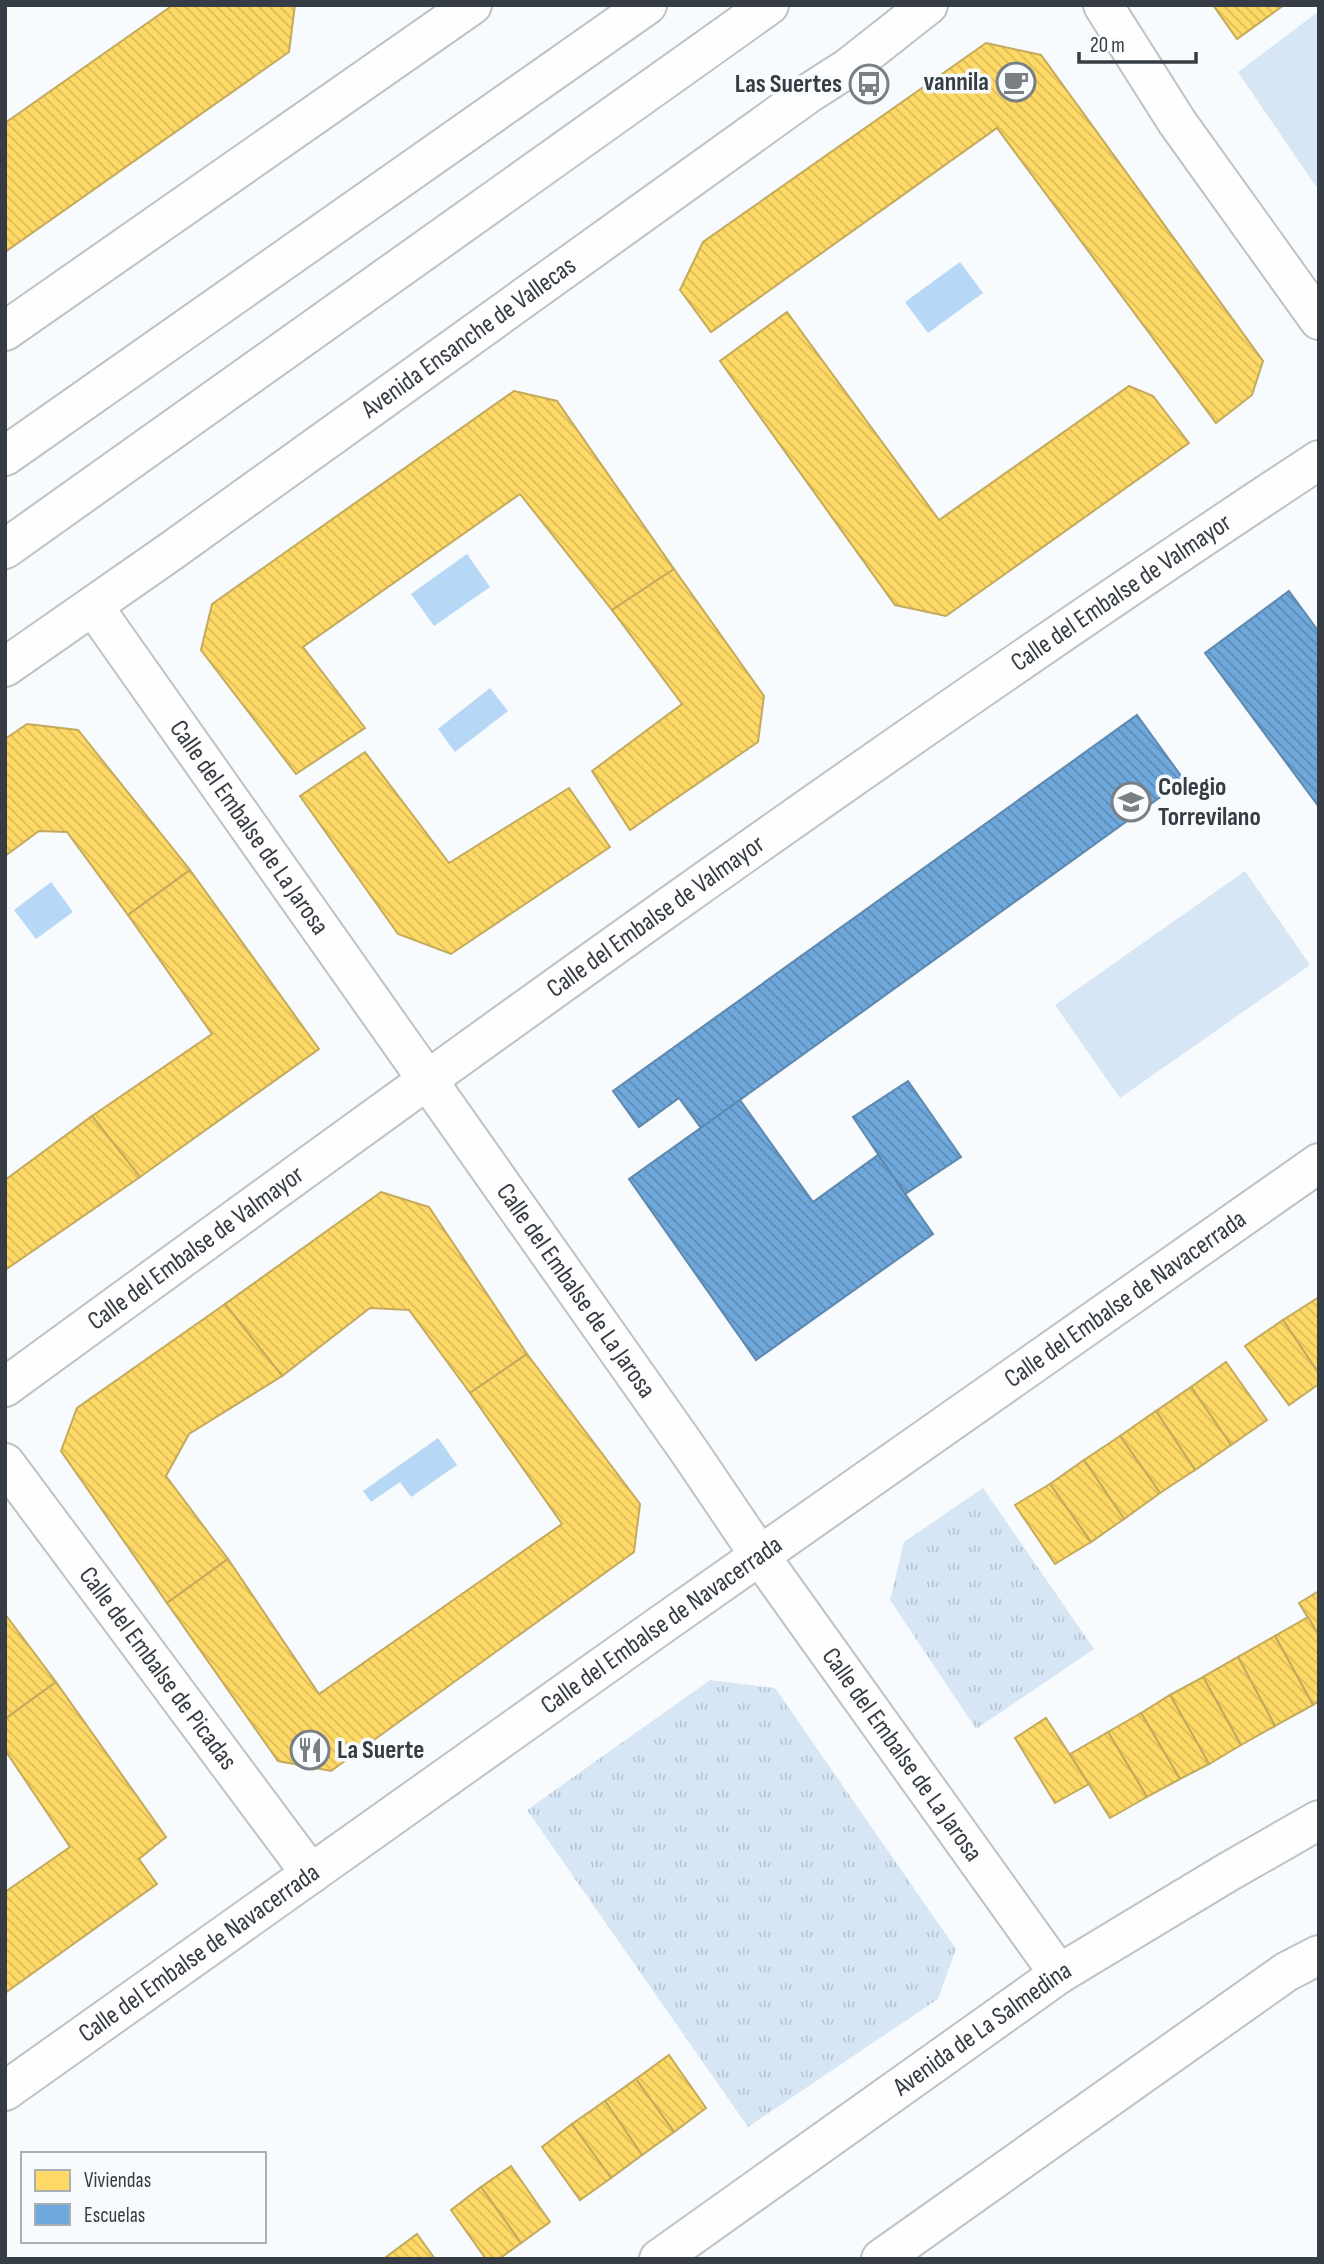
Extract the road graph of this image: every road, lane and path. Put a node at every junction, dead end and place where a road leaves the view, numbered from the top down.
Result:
1 (472, 5) edge
2 (647, 5) edge
3 (769, 5) edge
4 (929, 5) edge
5 (1101, 7) edge
6 (1319, 320) edge
7 (5, 331) edge
8 (5, 456) edge
9 (1319, 460) edge
10 (5, 549) edge
11 (93, 607) junction
12 (5, 667) edge
13 (427, 1079) junction
14 (1319, 1163) edge
15 (5, 1387) edge
16 (5, 1463) edge
17 (760, 1556) junction
18 (1319, 1820) edge
19 (311, 1874) junction
20 (1319, 1955) edge
21 (1059, 1974) junction
22 (5, 2091) edge
23 (659, 2259) edge
24 (881, 2259) edge

1 - 7 street
2 - 8 street
3 - 10 street
4 - 11 street, Avenida Ensanche de Vallecas
5 - 6 street
9 - 13 street, Calle del Embalse de Valmayor
11 - 12 street, Avenida Ensanche de Vallecas
11 - 13 street, Calle del Embalse de La Jarosa
13 - 15 street, Calle del Embalse de Valmayor
13 - 17 street, Calle del Embalse de La Jarosa
14 - 17 street, Calle del Embalse de Navacerrada
16 - 19 street, Calle del Embalse de Picadas
17 - 19 street, Calle del Embalse de Navacerrada
17 - 21 street, Calle del Embalse de La Jarosa
18 - 21 street, Avenida de La Salmedina
19 - 22 street, Calle del Embalse de Navacerrada
20 - 24 street
21 - 23 street, Avenida de La Salmedina

